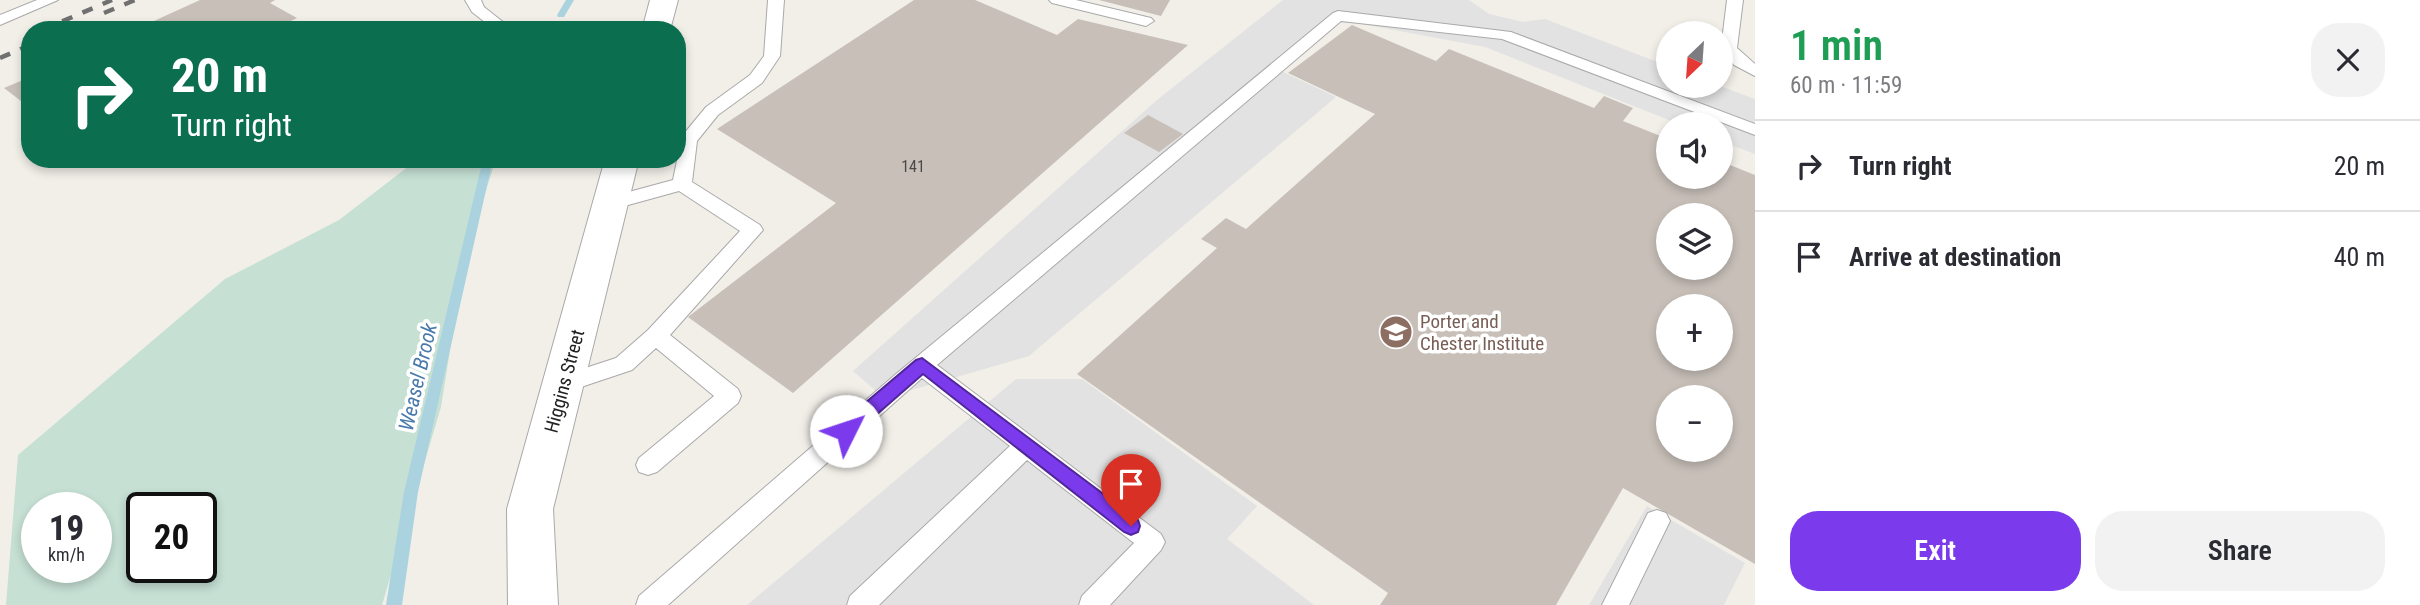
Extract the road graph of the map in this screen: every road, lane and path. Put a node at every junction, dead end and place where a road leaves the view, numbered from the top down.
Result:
1 (50, 0) edge
2 (473, 0) edge
3 (664, 0) edge
4 (776, 0) edge
5 (1057, 0) edge
6 (1735, 0) edge
7 (0, 20) edge
8 (493, 21) edge
9 (658, 21) edge
10 (1146, 21) dead end
11 (1755, 71) edge
12 (1755, 130) edge
13 (686, 155) edge
14 (620, 168) edge
15 (684, 168) edge
16 (682, 184) junction
17 (610, 204) junction
18 (656, 336) junction
19 (922, 365) junction
20 (563, 384) junction
21 (1026, 446) junction
22 (648, 465) dead end
23 (1657, 522) dead end
24 (533, 605) edge
25 (649, 605) edge
26 (860, 605) edge
27 (1092, 605) edge
28 (1615, 605) edge

1 - 7 lane
2 - 8 lane
3 - 9 street
4 - 13 lane
5 - 10 lane
6 - 11 lane
12 - 19 lane
14 - 17 street, Higgins Street
15 - 16 lane
16 - 17 lane
16 - 18 lane
17 - 20 street, Higgins Street
18 - 20 lane
18 - 22 lane
19 - 21 lane
19 - 25 lane
20 - 24 street, Higgins Street
21 - 26 lane
21 - 27 lane
23 - 28 lane

